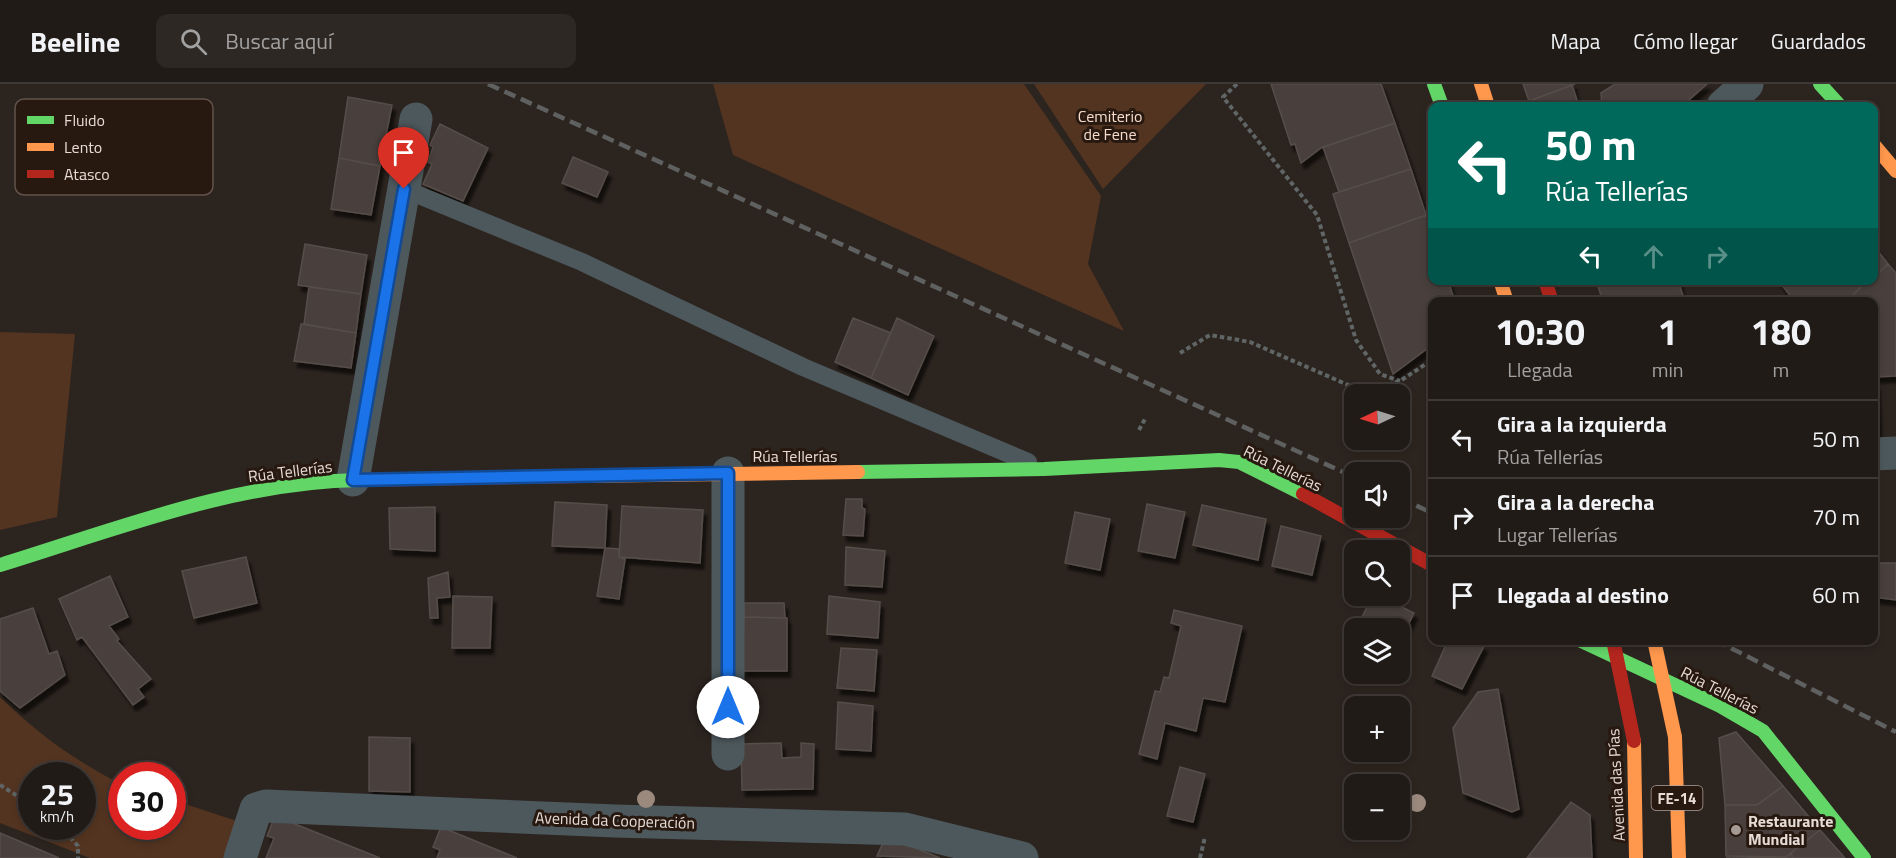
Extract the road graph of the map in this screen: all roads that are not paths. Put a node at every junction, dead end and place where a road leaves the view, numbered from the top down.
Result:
1 (1434, 84) edge
2 (1481, 84) edge
3 (1747, 84) edge
4 (1820, 84) edge
5 (1441, 102) edge
6 (1487, 102) edge
7 (1727, 102) edge
8 (1836, 102) edge
9 (416, 119) dead end
10 (1878, 150) edge
11 (1896, 171) edge
12 (404, 189) junction
13 (1896, 453) edge
14 (1878, 454) edge
15 (1044, 469) junction
16 (728, 473) junction
17 (353, 480) junction
18 (1428, 563) edge
19 (0, 566) edge
20 (1590, 645) edge
21 (1614, 645) edge
22 (1655, 645) edge
23 (728, 754) dead end
24 (240, 858) edge
25 (1022, 858) edge
26 (1636, 858) edge
27 (1679, 858) edge
28 (1864, 858) edge

1 - 5 main road
2 - 6 main road
3 - 7 street
4 - 8 main road
9 - 12 street
10 - 11 main road
12 - 15 lane
12 - 17 street
13 - 14 street
15 - 16 main road, Rúa Tellerías
15 - 18 main road, Rúa Tellerías
16 - 17 main road, Rúa Tellerías
16 - 23 street
17 - 19 main road, Rúa Tellerías
20 - 28 main road, Rúa Tellerías
21 - 26 main road, Avenida das Pías / FE-14, bridge
22 - 27 main road, FE-14, bridge
24 - 25 street, Avenida da Cooperación

